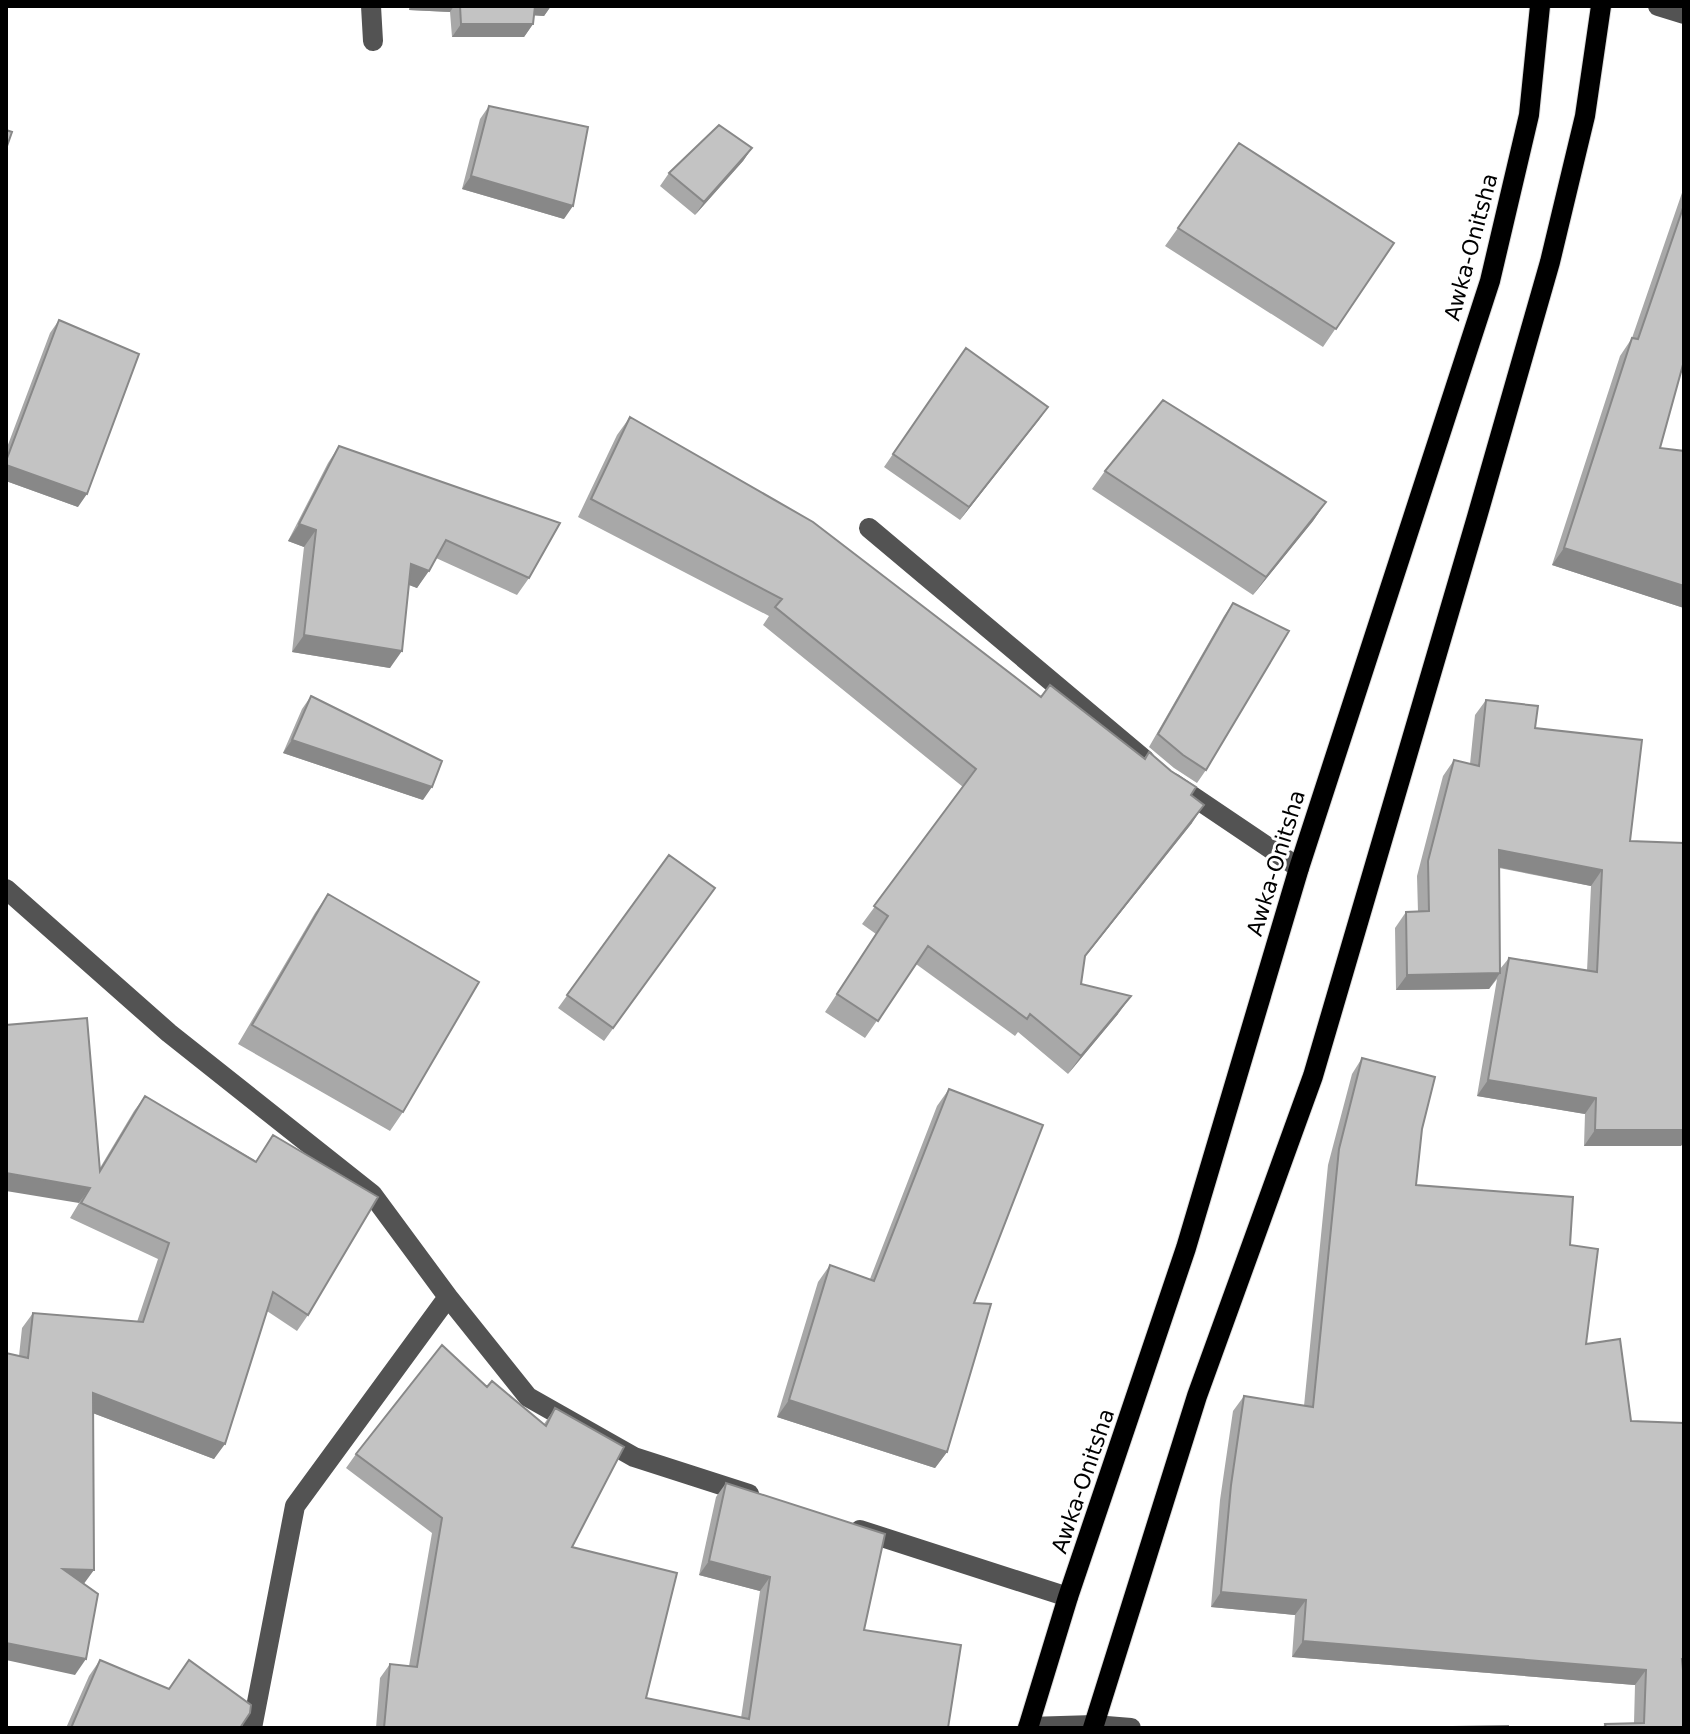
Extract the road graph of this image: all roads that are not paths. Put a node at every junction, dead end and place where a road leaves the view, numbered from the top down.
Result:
1 (371, 6) edge
2 (1540, 6) edge
3 (1601, 6) edge
4 (1658, 6) edge
5 (1684, 14) edge
6 (373, 41) dead end
7 (869, 528) dead end
8 (1299, 868) junction
9 (6, 889) edge
10 (448, 1297) junction
11 (769, 1501) edge
12 (844, 1525) edge
13 (1068, 1597) junction
14 (1094, 1726) edge
15 (1028, 1727) edge
16 (252, 1728) edge
17 (1131, 1728) edge

1 - 6 street
2 - 8 main road, Awka-Onitsha
3 - 14 main road
4 - 5 street
7 - 8 street
8 - 13 main road, Awka-Onitsha
9 - 10 street
10 - 11 street
10 - 16 street
12 - 13 street
13 - 15 main road, Awka-Onitsha
14 - 15 street
14 - 17 street

